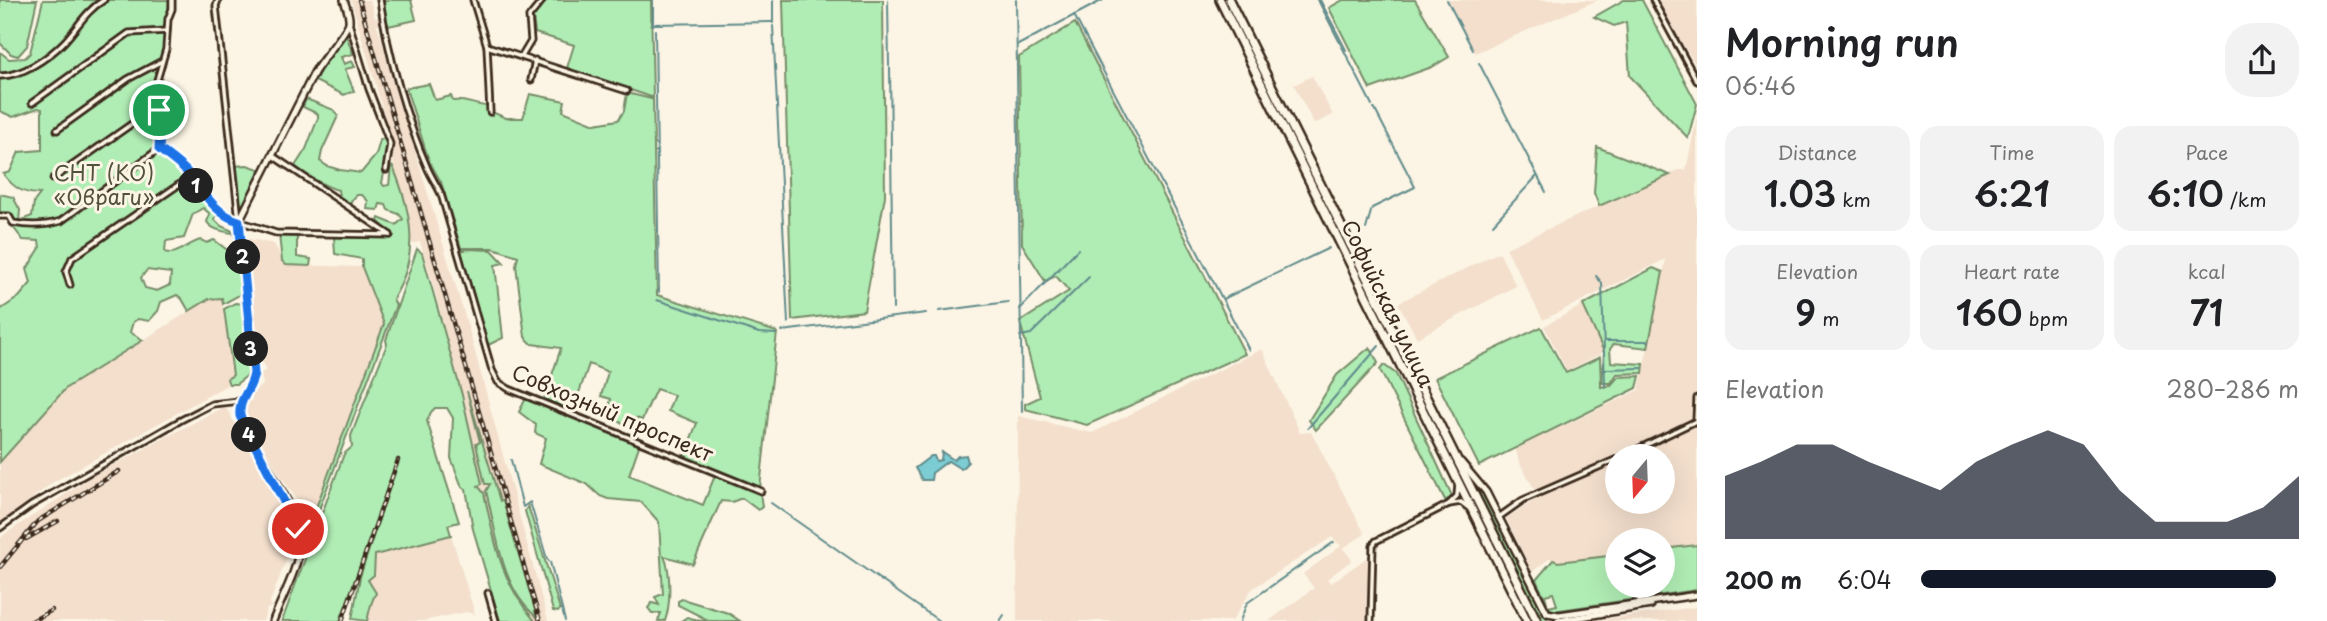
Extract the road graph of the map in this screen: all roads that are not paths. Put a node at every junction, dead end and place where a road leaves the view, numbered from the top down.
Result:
1 (104, 0) edge
2 (172, 0) edge
3 (218, 0) edge
4 (344, 0) edge
5 (380, 0) edge
6 (473, 0) edge
7 (543, 0) edge
8 (1220, 0) edge
9 (1229, 0) edge
10 (1653, 0) edge
11 (349, 20) junction
12 (167, 31) junction
13 (487, 46) junction
14 (522, 56) junction
15 (535, 60) junction
16 (162, 61) junction
17 (0, 76) edge
18 (531, 80) dead end
19 (1697, 81) edge
20 (627, 91) dead end
21 (32, 103) dead end
22 (159, 110) junction
23 (490, 112) dead end
24 (57, 130) dead end
25 (159, 149) junction
26 (272, 155) junction
27 (386, 170) dead end
28 (190, 177) junction
29 (53, 179) dead end
30 (0, 216) edge
31 (239, 225) junction
32 (71, 285) dead end
33 (1697, 398) edge
34 (240, 401) junction
35 (1648, 444) edge
36 (1454, 455) junction
37 (1605, 464) edge
38 (1458, 483) junction
39 (761, 491) dead end
40 (1449, 504) junction
41 (1472, 511) junction
42 (1499, 517) junction
43 (0, 528) edge
44 (488, 593) dead end
45 (1697, 597) edge
46 (1547, 613) junction
47 (273, 621) edge
48 (496, 621) edge
49 (1371, 621) edge
50 (1527, 621) edge
51 (1536, 621) edge
52 (1551, 621) edge
53 (1558, 621) edge

1 - 17 street
2 - 12 street
3 - 31 street
4 - 11 street
5 - 39 street, Совхозный проспект
6 - 13 street
7 - 14 street
8 - 38 main road, Софийская улица
9 - 36 main road, Софийская улица
10 - 19 street
11 - 26 street
11 - 27 street
12 - 16 street
12 - 21 street
13 - 14 street
13 - 23 street
14 - 15 street
15 - 18 street
15 - 20 street
16 - 22 street
16 - 24 street
22 - 25 street
22 - 29 street
25 - 28 street
25 - 30 street
26 - 31 street
26 - 31 street
28 - 31 street
28 - 32 street
31 - 34 street
33 - 35 street
34 - 43 street
34 - 47 street
36 - 42 street, Софийская улица
36 - 51 main road, Софийская улица
37 - 42 street
38 - 40 street
38 - 41 main road, Софийская улица
40 - 41 street
40 - 49 street
41 - 50 main road, Софийская улица
42 - 46 street, Софийская улица
44 - 48 street
45 - 46 street
45 - 53 street
46 - 52 street, Софийская улица

